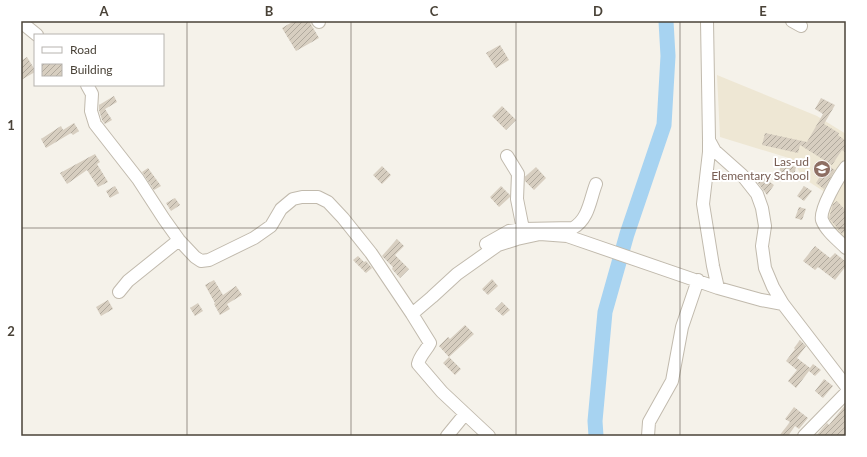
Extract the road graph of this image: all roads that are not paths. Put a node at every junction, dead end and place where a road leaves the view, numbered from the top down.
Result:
1 (708, 21) edge
2 (21, 22) edge
3 (36, 34) edge
4 (88, 86) edge
5 (709, 140) junction
6 (507, 156) dead end
7 (846, 167) edge
8 (596, 184) dead end
9 (523, 229) junction
10 (179, 240) junction
11 (846, 248) edge
12 (477, 258) junction
13 (695, 279) junction
14 (718, 288) junction
15 (119, 292) dead end
16 (783, 304) junction
17 (412, 314) junction
18 (846, 386) edge
19 (846, 393) edge
20 (465, 414) junction
21 (447, 436) edge
22 (489, 436) edge
23 (648, 436) edge
24 (804, 436) edge

1 - 5 street
2 - 3 street
4 - 10 street
5 - 14 street
5 - 16 street
6 - 9 street
7 - 11 street
8 - 9 street
9 - 12 street
10 - 15 street
10 - 17 street
12 - 13 street
12 - 17 street
13 - 14 street
13 - 23 street
14 - 16 street
16 - 18 street
17 - 20 street
19 - 24 street
20 - 21 street
20 - 22 street

